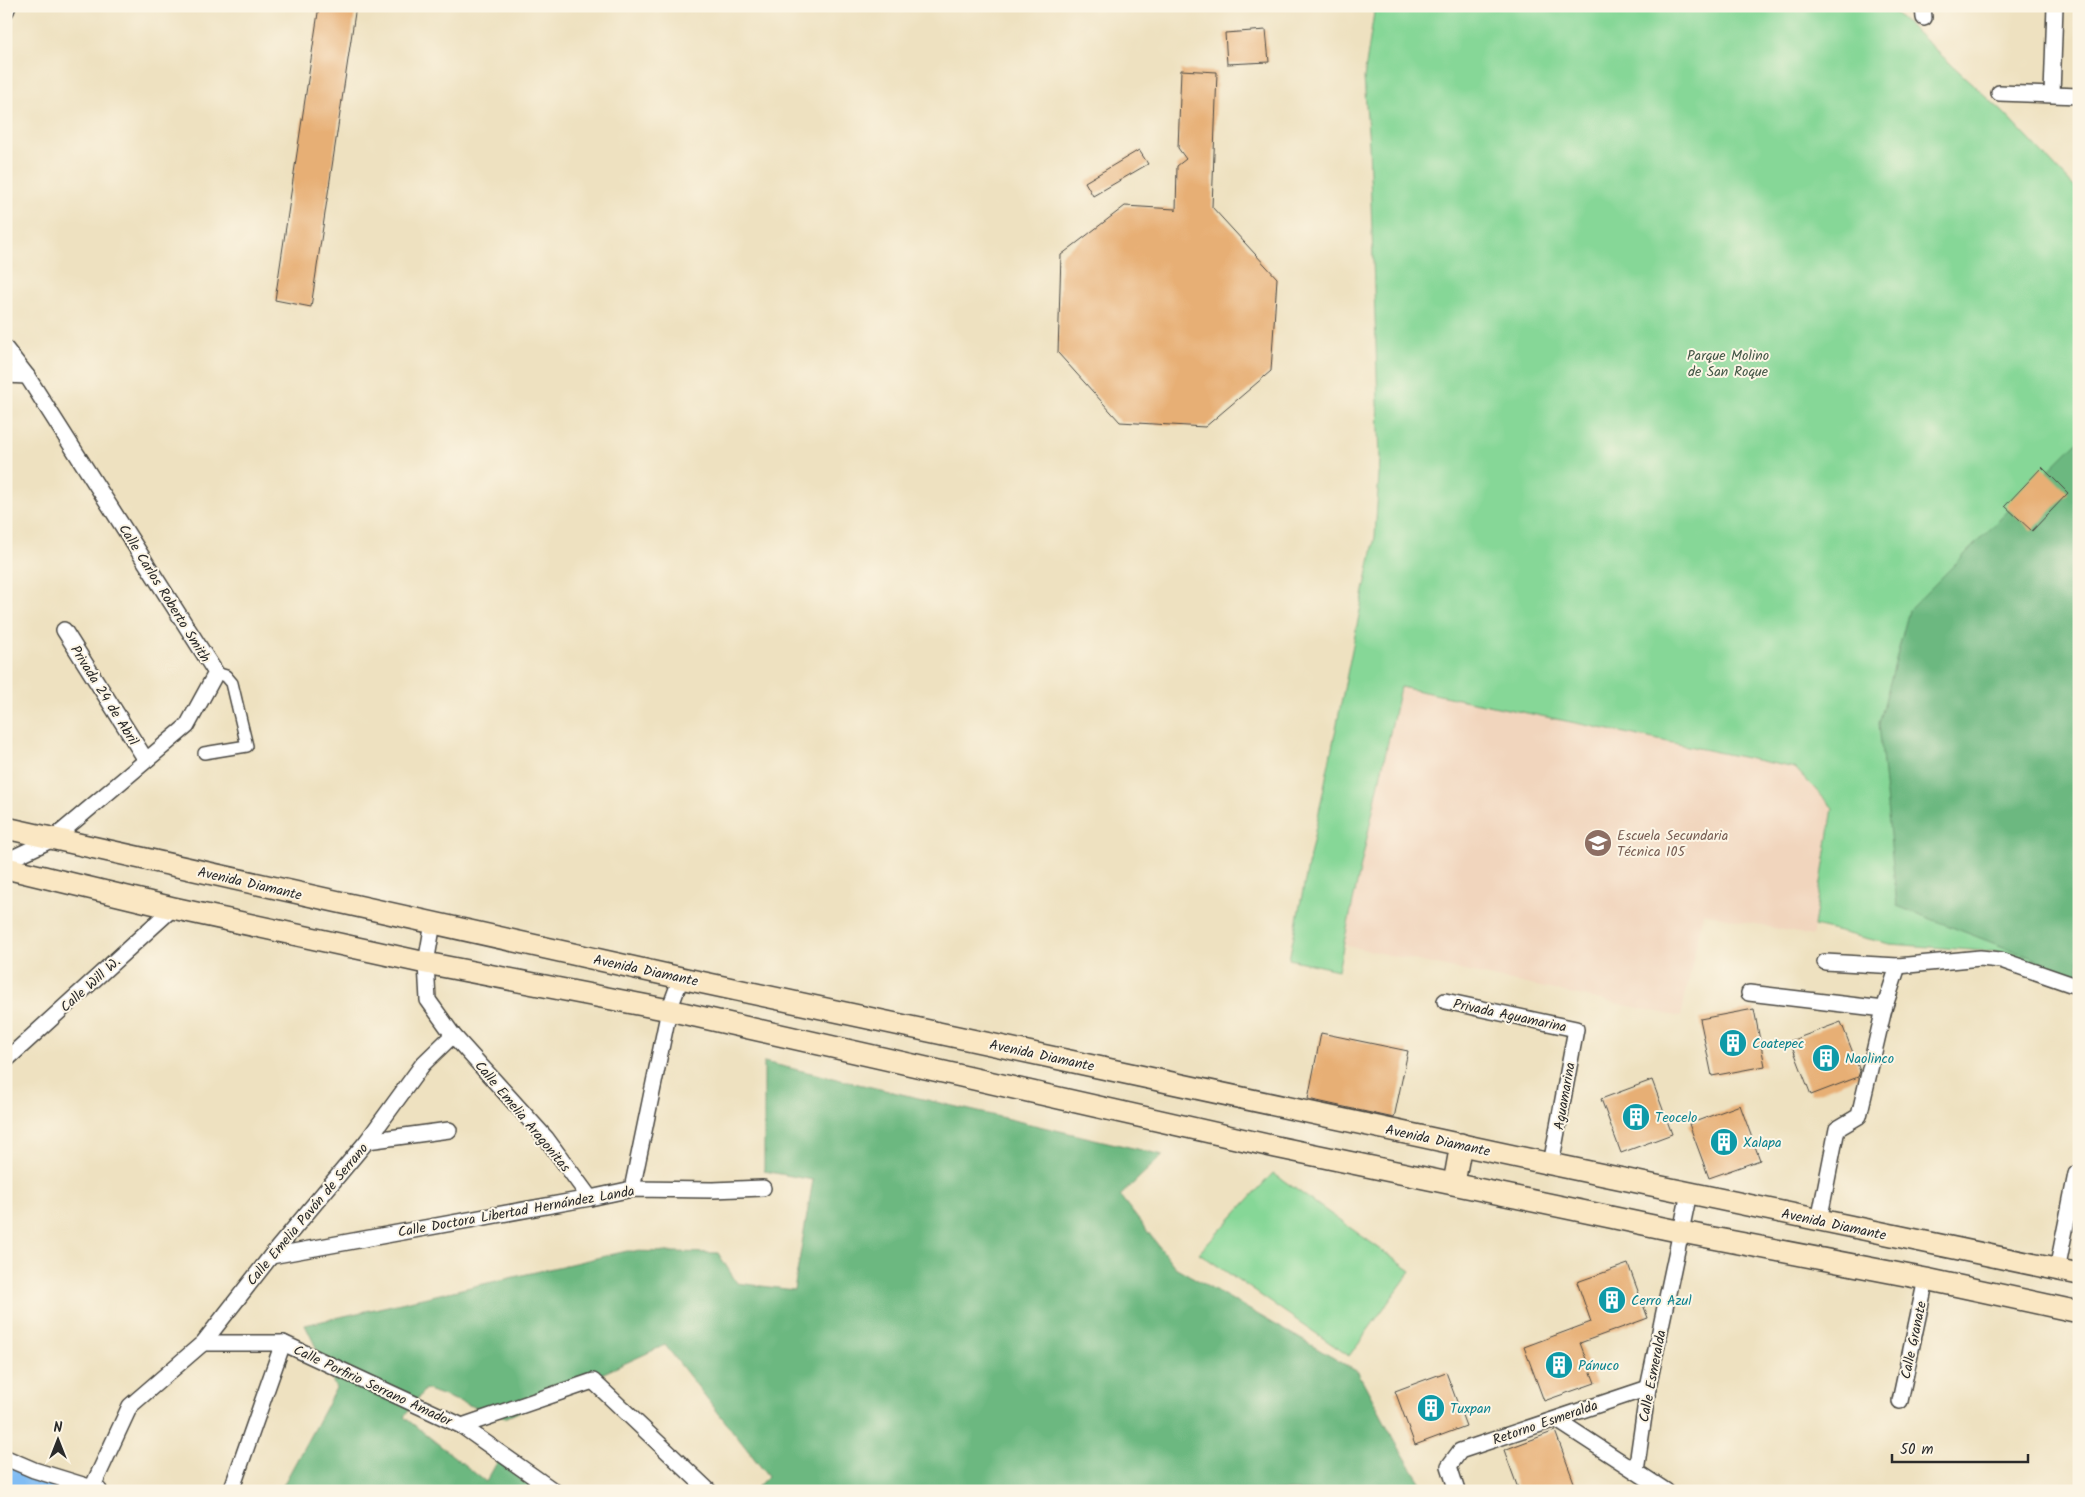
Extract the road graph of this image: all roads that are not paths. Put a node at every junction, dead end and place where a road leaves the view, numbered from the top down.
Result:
1 (8, 6) edge
2 (2055, 6) edge
3 (6, 11) edge
4 (1998, 93) dead end
5 (2052, 94) junction
6 (2079, 96) edge
7 (6, 349) edge
8 (6, 376) edge
9 (27, 376) junction
10 (64, 630) dead end
11 (216, 673) junction
12 (204, 753) dead end
13 (146, 760) junction
14 (6, 828) edge
15 (53, 839) junction
16 (6, 861) edge
17 (6, 868) edge
18 (173, 908) junction
19 (433, 923) junction
20 (1825, 962) dead end
21 (426, 963) junction
22 (1898, 966) junction
23 (681, 978) junction
24 (2079, 987) edge
25 (1750, 993) dead end
26 (1445, 1001) dead end
27 (1884, 1009) junction
28 (669, 1010) junction
29 (1576, 1028) joint
30 (453, 1036) junction
31 (6, 1060) edge
32 (449, 1130) dead end
33 (367, 1141) junction
34 (1461, 1144) junction
35 (1551, 1164) junction
36 (2076, 1174) dead end
37 (1454, 1183) junction
38 (632, 1188) junction
39 (763, 1188) dead end
40 (1688, 1193) junction
41 (590, 1198) junction
42 (1819, 1221) junction
43 (1682, 1232) junction
44 (271, 1256) junction
45 (2057, 1270) junction
46 (2079, 1274) edge
47 (1926, 1279) junction
48 (2079, 1312) edge
49 (203, 1342) junction
50 (283, 1342) junction
51 (1648, 1388) junction
52 (1900, 1401) dead end
53 (1556, 1420) junction
54 (462, 1426) junction
55 (6, 1458) edge
56 (1636, 1472) junction
57 (96, 1489) edge
58 (231, 1491) edge
59 (554, 1491) edge
60 (709, 1491) edge
61 (1457, 1491) edge
62 (1666, 1491) edge

1 - 3 street
2 - 5 street
4 - 5 street
5 - 6 street
7 - 9 street, Calle Carlos Roberto Smith
8 - 9 street
9 - 11 street, Calle Carlos Roberto Smith
10 - 13 street, Privada 24 de Abril
11 - 12 street
11 - 13 street, Calle Carlos Roberto Smith
13 - 15 street, Calle Carlos Roberto Smith
14 - 15 main road, Avenida Diamante
15 - 16 street, Calle Carlos Roberto Smith
15 - 19 main road, Avenida Diamante
17 - 18 main road
18 - 21 main road
18 - 31 street, Calle Will W.
19 - 21 street
19 - 23 main road, Avenida Diamante
20 - 22 street
21 - 28 main road
21 - 30 street
22 - 24 street
22 - 27 street
23 - 28 street
23 - 34 main road, Avenida Diamante
25 - 27 street
26 - 29 street, Privada Aguamarina
27 - 42 street
28 - 37 main road
28 - 38 street
29 - 35 street, Aguamarina
30 - 33 street, Calle Emelia Pavón de Serrano
30 - 41 street, Calle Emelia Aragonitas
32 - 33 street
33 - 44 street, Calle Emelia Pavón de Serrano
34 - 35 main road, Avenida Diamante
34 - 37 main road
35 - 40 main road, Avenida Diamante
36 - 45 street
37 - 43 main road
38 - 39 street, Calle Doctora Libertad Hernández Landa
38 - 41 street, Calle Doctora Libertad Hernández Landa
40 - 42 main road, Avenida Diamante
40 - 43 street, Calle Esmeralda
41 - 44 street, Calle Doctora Libertad Hernández Landa
42 - 45 main road, Avenida Diamante
43 - 47 main road
43 - 51 street, Calle Esmeralda
44 - 49 street, Calle Emelia Pavón de Serrano
45 - 46 main road, Avenida Diamante
47 - 48 main road
47 - 52 street, Calle Granate
49 - 50 street, Calle Porfirio Serrano Amador
49 - 57 street, Calle Emelia Pavón de Serrano
50 - 54 street, Calle Porfirio Serrano Amador
50 - 58 street, Calle Porfirio Serrano Amador
51 - 53 street, Retorno Esmeralda
51 - 56 street, Calle Esmeralda
53 - 56 street
53 - 61 street, Retorno Esmeralda
54 - 59 street, Calle Porfirio Serrano Amador
54 - 60 street, Calle Porfirio Serrano Amador
55 - 57 street
56 - 62 street

